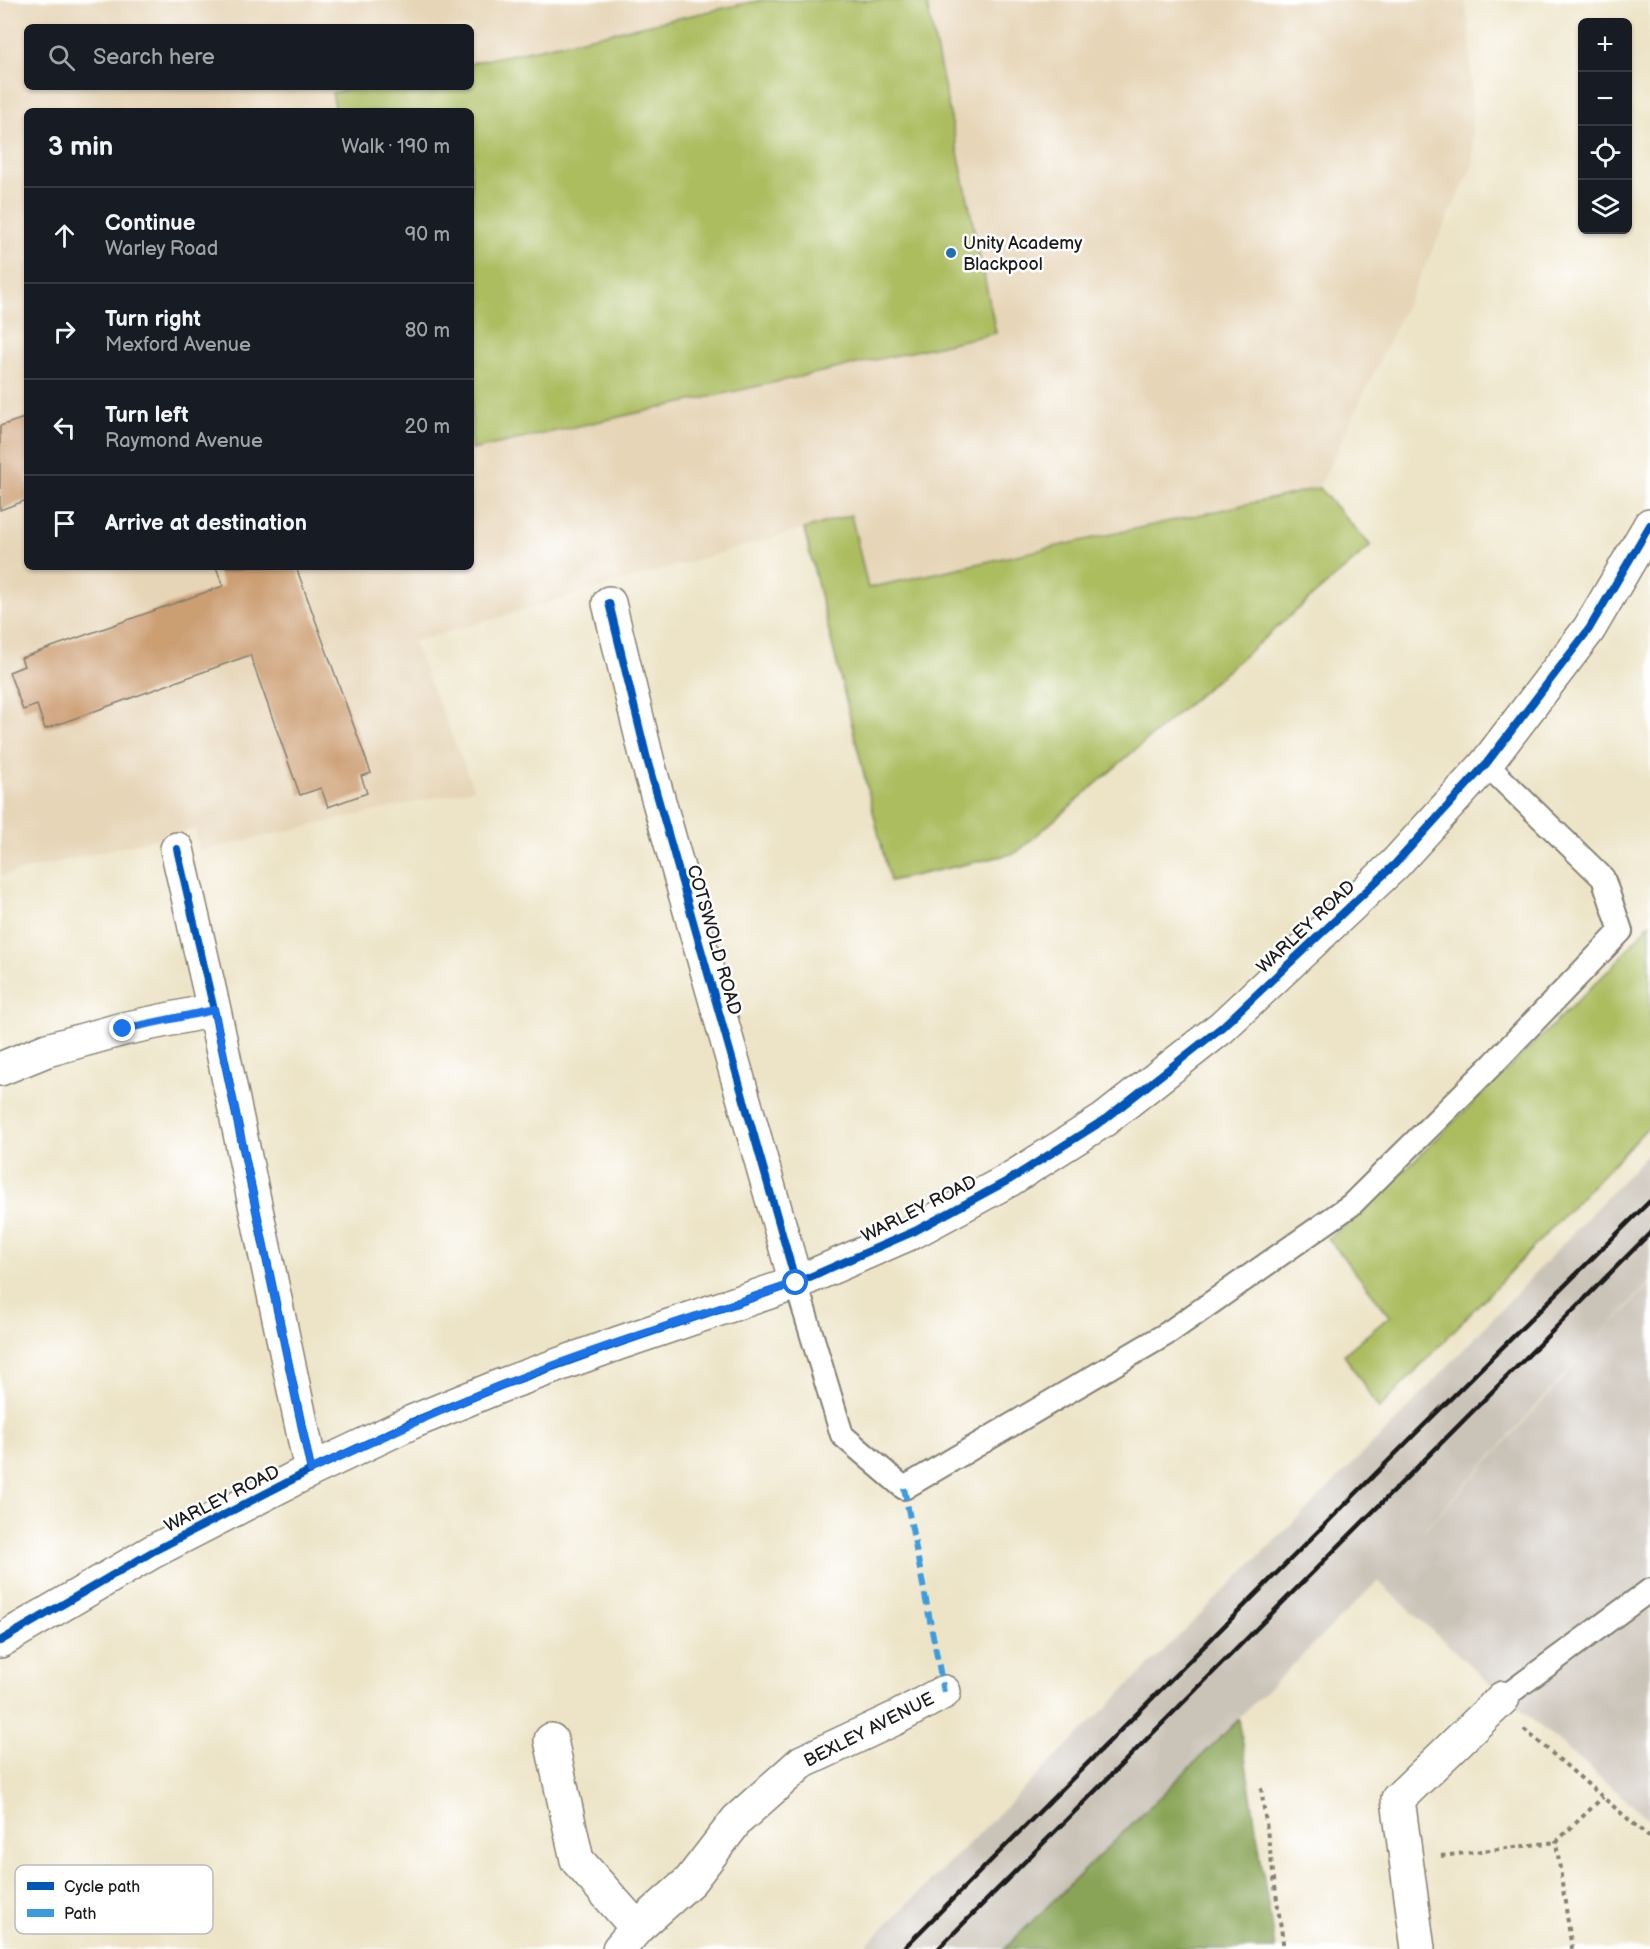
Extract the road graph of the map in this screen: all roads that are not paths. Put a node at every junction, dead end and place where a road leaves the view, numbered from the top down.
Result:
1 (1650, 525) edge
2 (609, 603) dead end
3 (1486, 764) junction
4 (177, 849) dead end
5 (214, 1010) junction
6 (0, 1070) edge
7 (796, 1283) junction
8 (311, 1470) junction
9 (1650, 1590) edge
10 (0, 1641) edge
11 (944, 1692) dead end
12 (1500, 1701) joint
13 (551, 1740) dead end
14 (628, 1939) edge
15 (1418, 1949) edge

1 - 3 street, WARLEY ROAD
2 - 7 street, COTSWOLD ROAD
3 - 7 street, WARLEY ROAD
3 - 7 lane
4 - 5 street
5 - 6 street
5 - 8 street
7 - 8 street, WARLEY ROAD
8 - 10 street, WARLEY ROAD
9 - 12 lane
11 - 14 street, BEXLEY AVENUE
12 - 15 street
13 - 14 street

